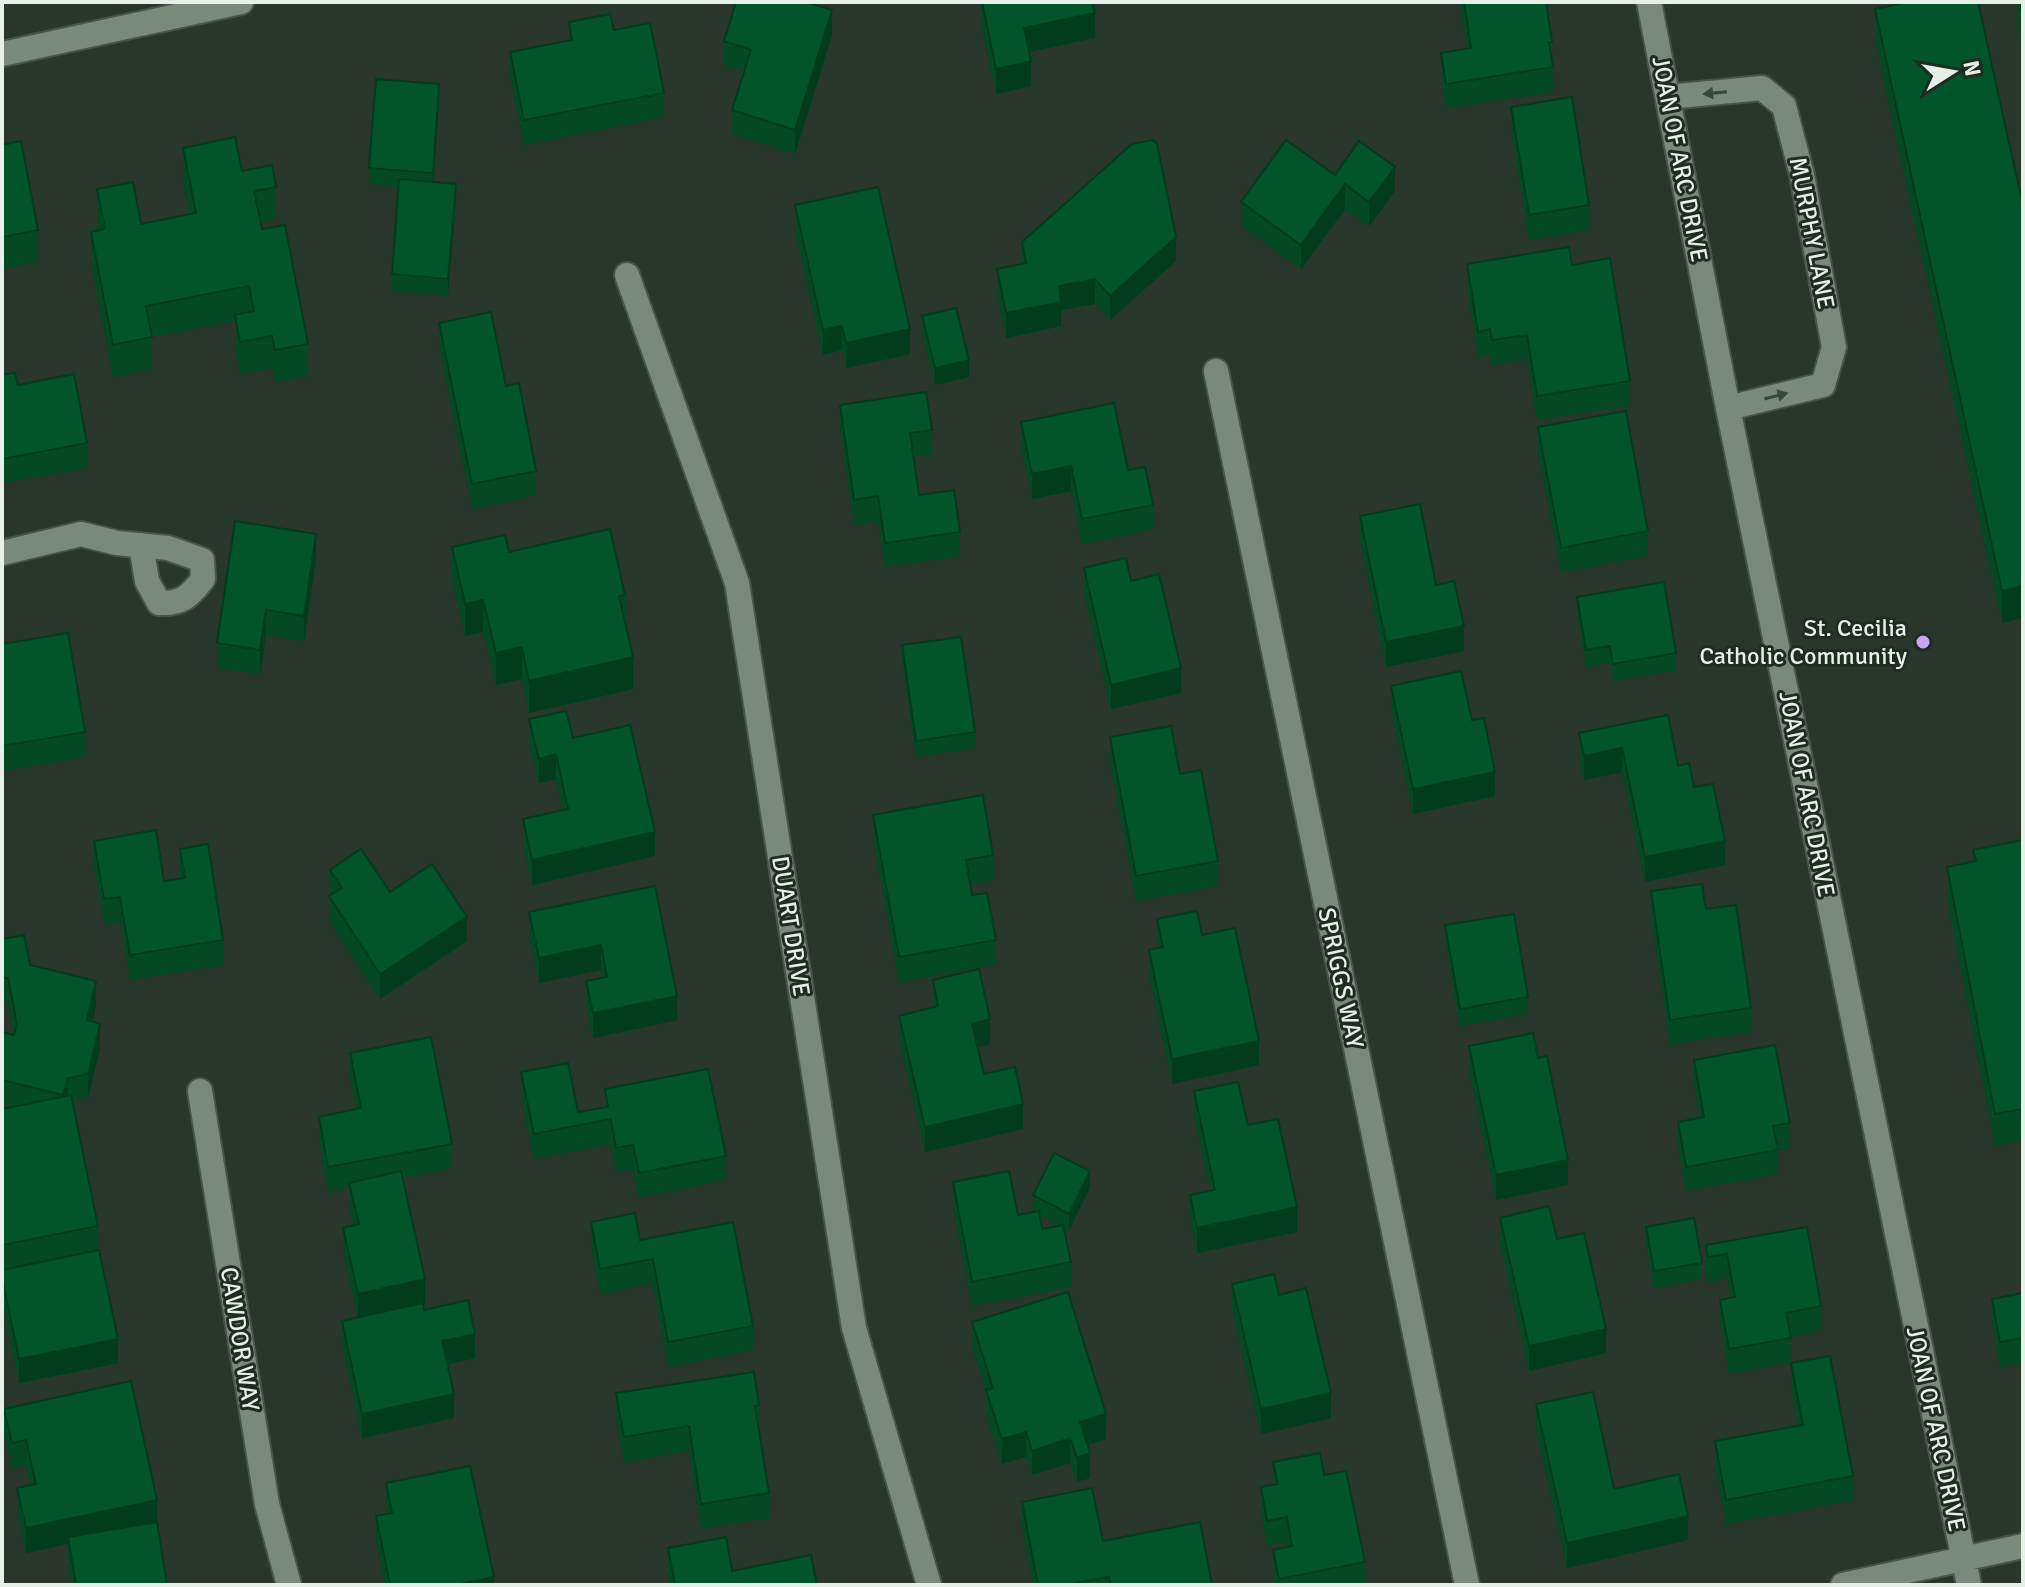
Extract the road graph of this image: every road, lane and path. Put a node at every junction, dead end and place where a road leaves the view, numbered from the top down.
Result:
1 (241, 2) edge
2 (1649, 2) edge
3 (2, 54) edge
4 (1668, 97) junction
5 (627, 275) dead end
6 (1216, 371) dead end
7 (1728, 408) junction
8 (141, 545) dead end
9 (2, 553) edge
10 (200, 1091) dead end
11 (2023, 1546) edge
12 (1963, 1558) junction
13 (289, 1585) edge
14 (929, 1585) edge
15 (1467, 1585) edge
16 (1843, 1585) edge
17 (1969, 1585) edge

1 - 3 street
2 - 4 street, JOAN OF ARC DRIVE
4 - 7 street, JOAN OF ARC DRIVE
7 -> 4 street, MURPHY LANE
5 - 14 street, DUART DRIVE
6 - 15 street, SPRIGGS WAY
7 - 12 street, JOAN OF ARC DRIVE
8 - 9 street
10 - 13 street, CAWDOR WAY
11 - 12 street
12 - 16 street
12 - 17 street, JOAN OF ARC DRIVE

